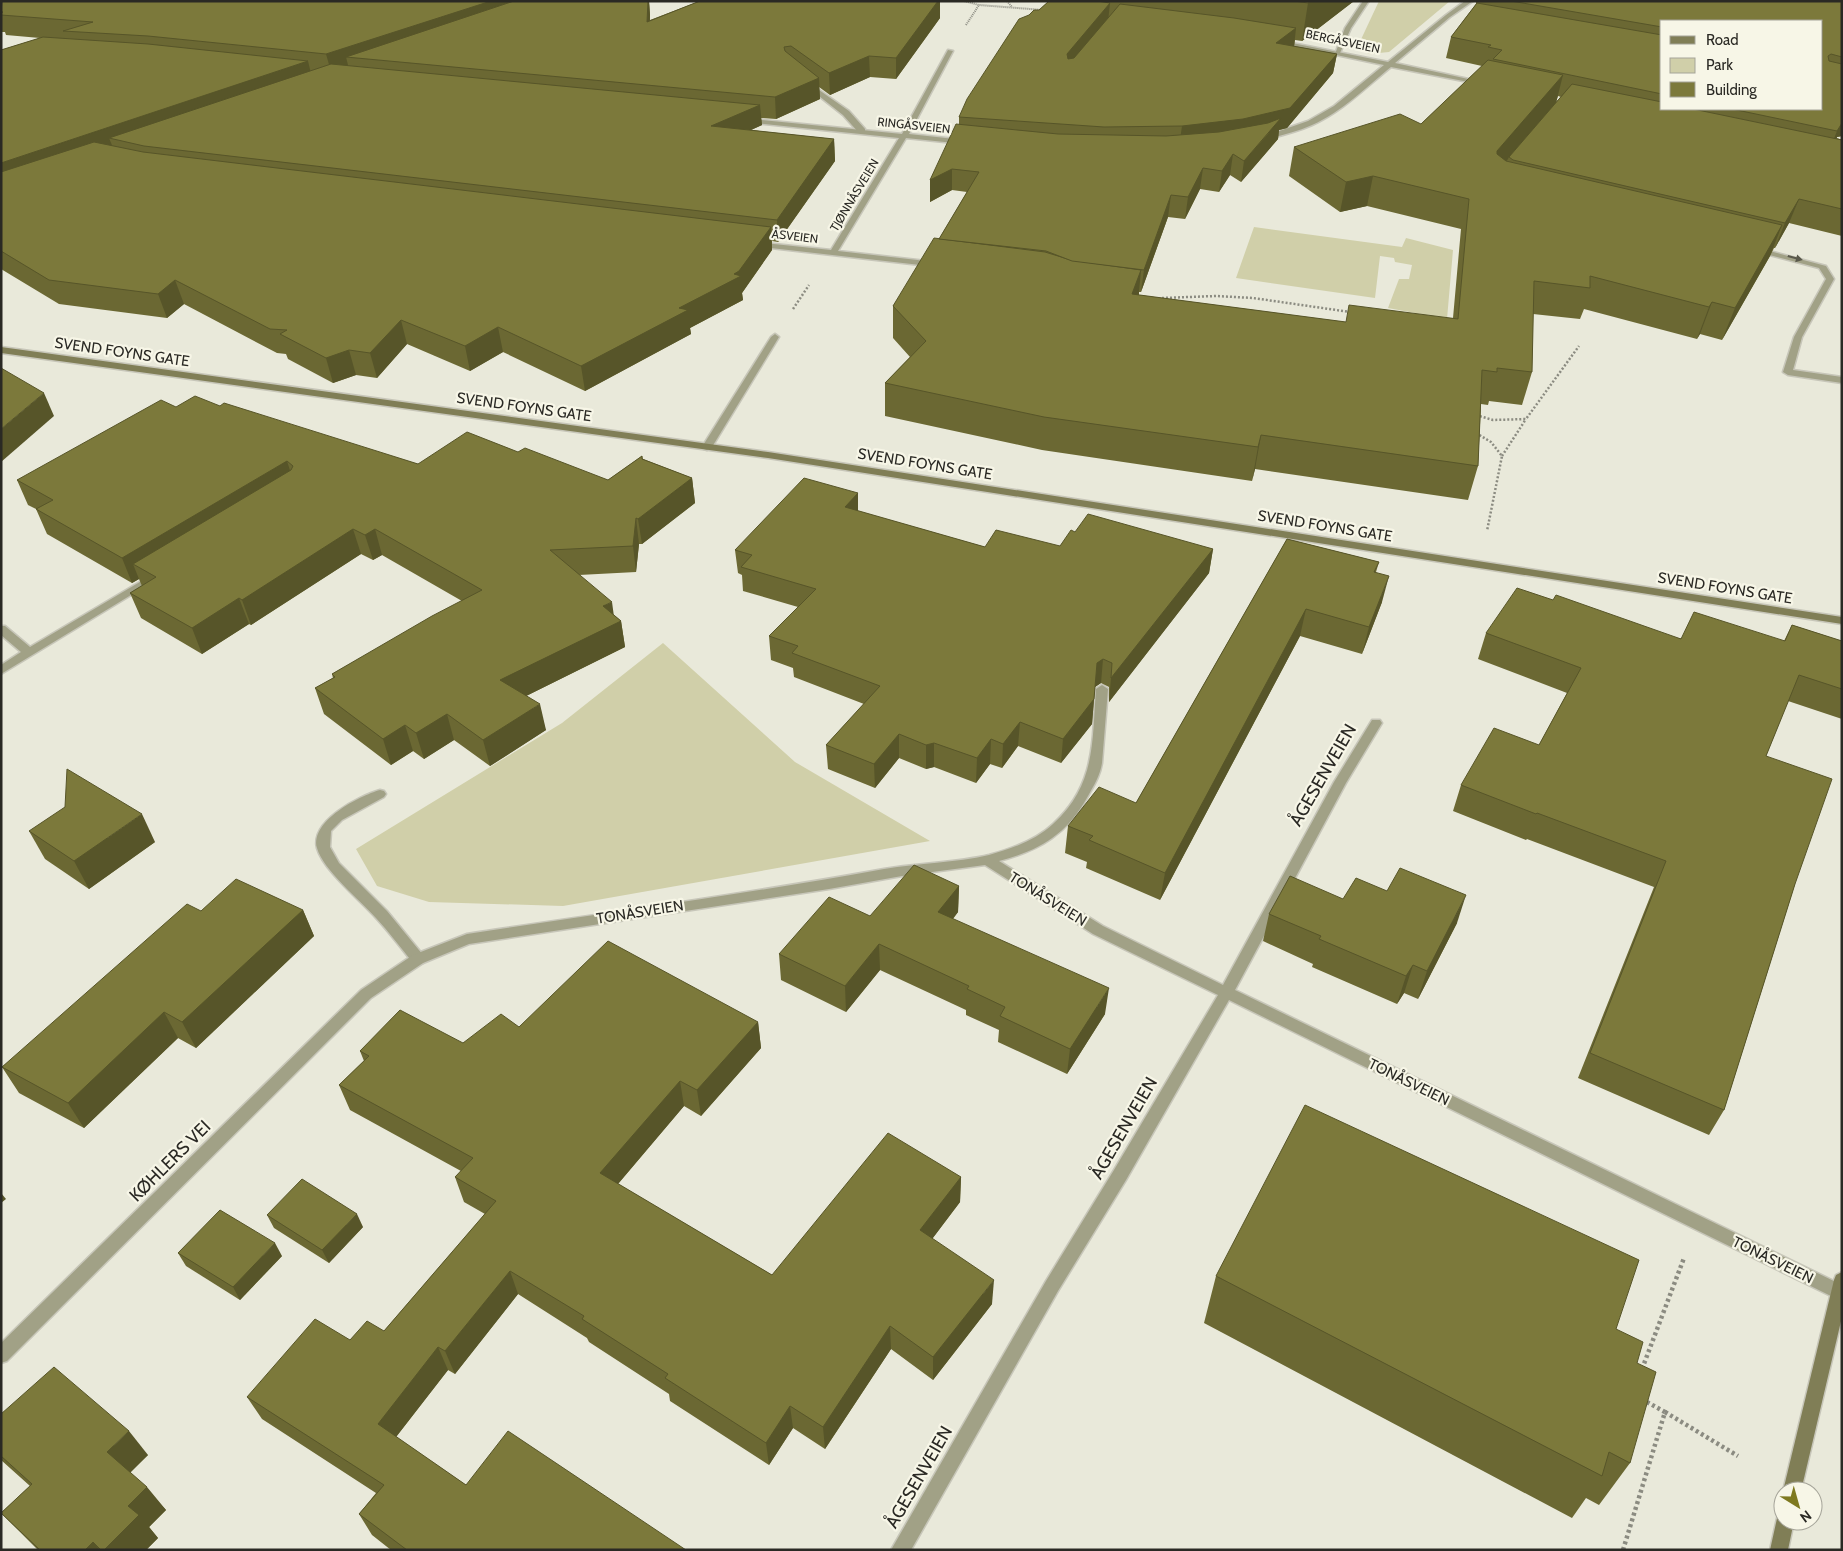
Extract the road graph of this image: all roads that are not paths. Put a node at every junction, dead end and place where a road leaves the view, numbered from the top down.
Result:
1 (1366, 1) edge
2 (1470, 1) edge
3 (1448, 16) junction
4 (1457, 18) dead end
5 (1271, 40) edge
6 (950, 51) dead end
7 (1336, 53) junction
8 (1390, 64) junction
9 (800, 78) edge
10 (1489, 85) edge
11 (736, 119) edge
12 (862, 131) junction
13 (904, 136) junction
14 (1254, 140) edge
15 (970, 142) edge
16 (744, 243) edge
17 (1744, 245) edge
18 (833, 253) junction
19 (940, 266) edge
20 (775, 337) road end
21 (1, 350) edge
22 (1842, 380) edge
23 (707, 447) junction
24 (168, 567) edge
25 (1842, 622) edge
26 (1, 629) edge
27 (29, 653) junction
28 (1, 670) edge
29 (1102, 689) dead end
30 (1376, 723) dead end
31 (380, 794) dead end
32 (986, 860) junction
33 (418, 959) junction
34 (1226, 993) junction
35 (366, 994) joint
36 (1840, 1286) edge
37 (1, 1355) edge
38 (1794, 1481) edge
39 (1783, 1531) edge
40 (900, 1550) edge
41 (1779, 1550) edge

1 - 7 street
2 - 3 street
3 - 4 street
3 - 8 street
5 - 7 street, BERGÅSVEIEN
6 - 13 street, TJØNNÅSVEIEN
7 - 8 street, BERGÅSVEIEN
8 - 10 street, BERGÅSVEIEN
8 - 14 street
9 - 12 street, RINGÅSVEIEN
11 - 12 street, RINGÅSVEIEN
12 - 13 street, RINGÅSVEIEN
13 - 15 street, RINGÅSVEIEN
13 - 18 street, TJØNNÅSVEIEN
16 - 18 street, ÅSVEIEN
17 -> 22 street
18 - 19 street, ÅSVEIEN
20 - 23 street
21 - 23 street, SVEND FOYNS GATE
23 - 25 street, SVEND FOYNS GATE
24 - 27 street
26 - 27 street
27 - 28 street
29 - 32 street, TONÅSVEIEN
30 - 34 street, ÅGESENVEIEN
31 - 33 street
32 - 33 street, TONÅSVEIEN
32 - 34 street, TONÅSVEIEN
33 - 35 street, TONÅSVEIEN
34 - 36 street, TONÅSVEIEN
34 - 40 street, ÅGESENVEIEN
35 - 37 street, KØHLERS VEI
36 - 38 street
39 - 41 street

